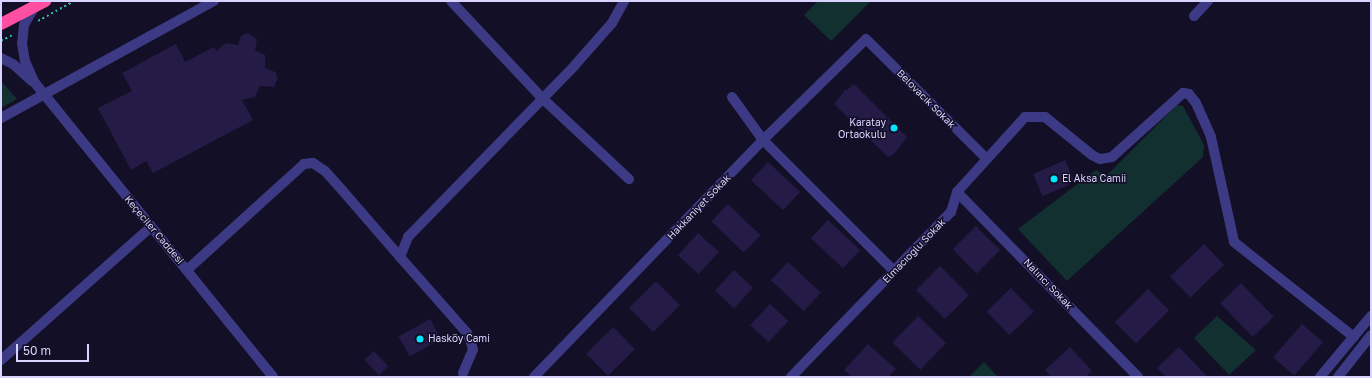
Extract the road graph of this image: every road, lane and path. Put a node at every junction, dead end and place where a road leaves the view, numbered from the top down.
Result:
1 (214, 1) edge
2 (451, 1) edge
3 (624, 1) edge
4 (1208, 1) edge
5 (40, 4) edge
6 (1194, 16) dead end
7 (1, 24) edge
8 (866, 39) joint
9 (1, 58) edge
10 (35, 83) junction
11 (44, 96) junction
12 (732, 97) dead end
13 (542, 98) junction
14 (1, 118) edge
15 (763, 140) junction
16 (987, 159) junction
17 (629, 179) dead end
18 (957, 192) junction
19 (151, 227) junction
20 (400, 257) junction
21 (188, 270) junction
22 (894, 271) junction
23 (1371, 316) edge
24 (1371, 335) edge
25 (1354, 337) junction
26 (1, 360) edge
27 (462, 376) edge
28 (273, 377) edge
29 (534, 377) edge
30 (791, 377) edge
31 (1138, 377) edge
32 (1320, 377) edge
33 (1338, 377) edge

1 - 11 street
2 - 13 street
3 - 13 street
4 - 6 street
5 - 7 highway
5 - 10 street
8 - 15 street, Hakkaniyet Sokak
8 - 16 street, Belovacık Sokak
9 - 10 street
10 - 11 street, Keçeciler Caddesi
11 - 14 street
11 - 19 street, Keçeciler Caddesi
12 - 15 street
13 - 17 street
13 - 20 street
15 - 22 street
15 - 29 street, Hakkaniyet Sokak
16 - 18 street, Elmacıoğlu Sokak
16 - 25 street, Elmacıoğlu Sokak
18 - 22 street, Elmacıoğlu Sokak
18 - 31 street, Nalıncı Sokak
19 - 21 street, Keçeciler Caddesi
19 - 26 street
20 - 21 street
20 - 27 street
21 - 28 street, Keçeciler Caddesi
22 - 30 street, Elmacıoğlu Sokak
23 - 25 street
24 - 33 street
25 - 32 street

